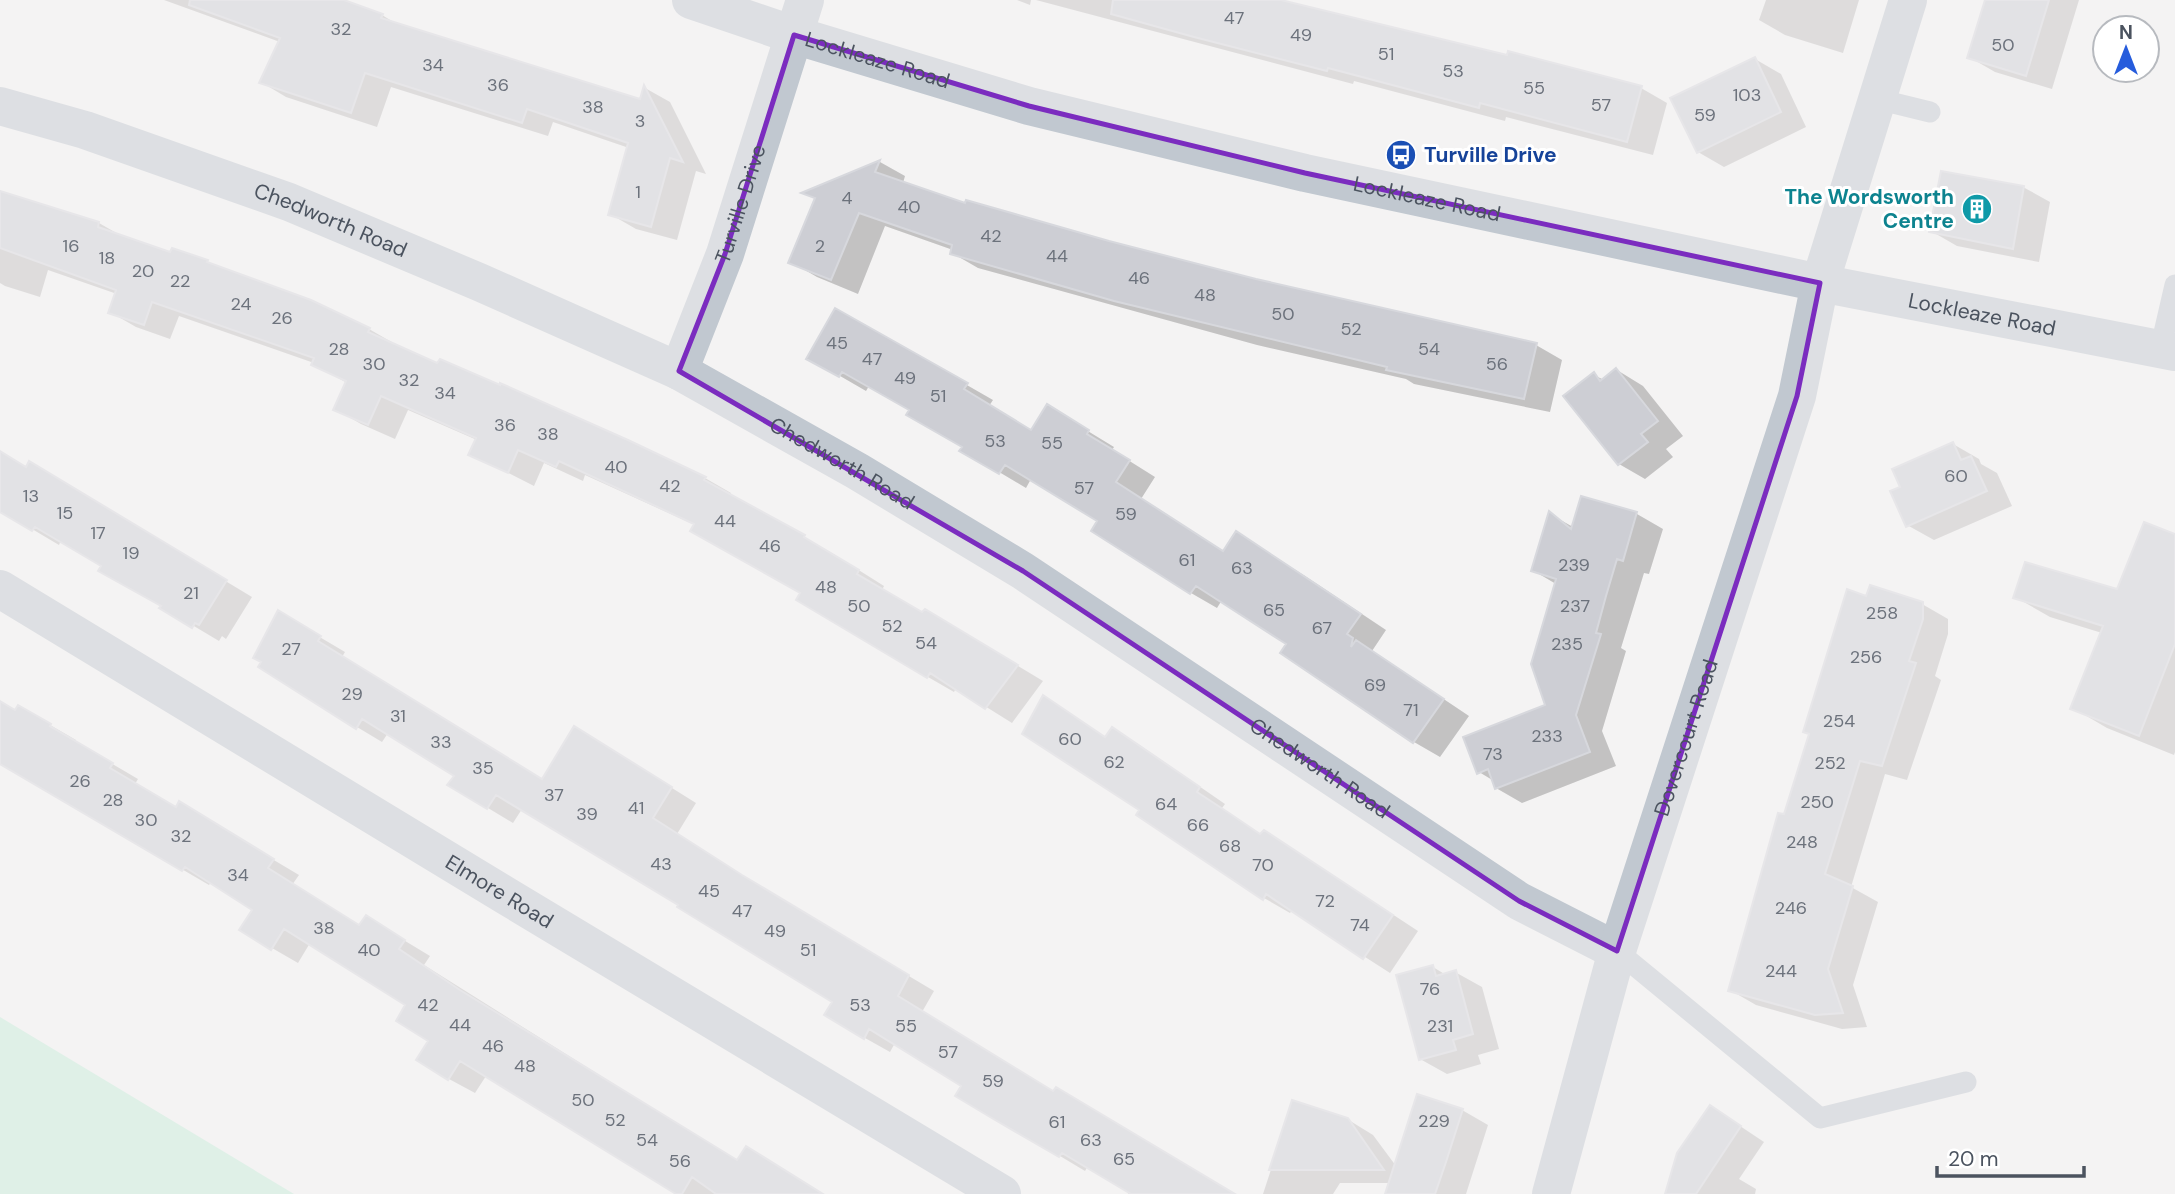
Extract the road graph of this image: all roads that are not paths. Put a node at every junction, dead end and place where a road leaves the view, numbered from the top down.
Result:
1 (691, 0) edge
2 (1908, 0) edge
3 (800, 18) edge
4 (1878, 99) junction
5 (0, 106) edge
6 (1930, 112) dead end
7 (1820, 283) junction
8 (2175, 285) edge
9 (2168, 351) edge
10 (678, 371) junction
11 (0, 589) edge
12 (1618, 951) junction
13 (1966, 1083) dead end
14 (1002, 1194) edge
15 (1551, 1194) edge

1 - 3 street, Lockleaze Road
2 - 4 street, Dovercourt Road
3 - 7 street, Lockleaze Road
3 - 10 street, Turville Drive
4 - 6 lane
4 - 7 street, Dovercourt Road
5 - 10 street, Chedworth Road
7 - 9 street, Lockleaze Road
7 - 12 street, Dovercourt Road
8 - 9 lane
10 - 12 street, Chedworth Road
11 - 14 street, Elmore Road
12 - 13 lane
12 - 15 street, Dovercourt Road

